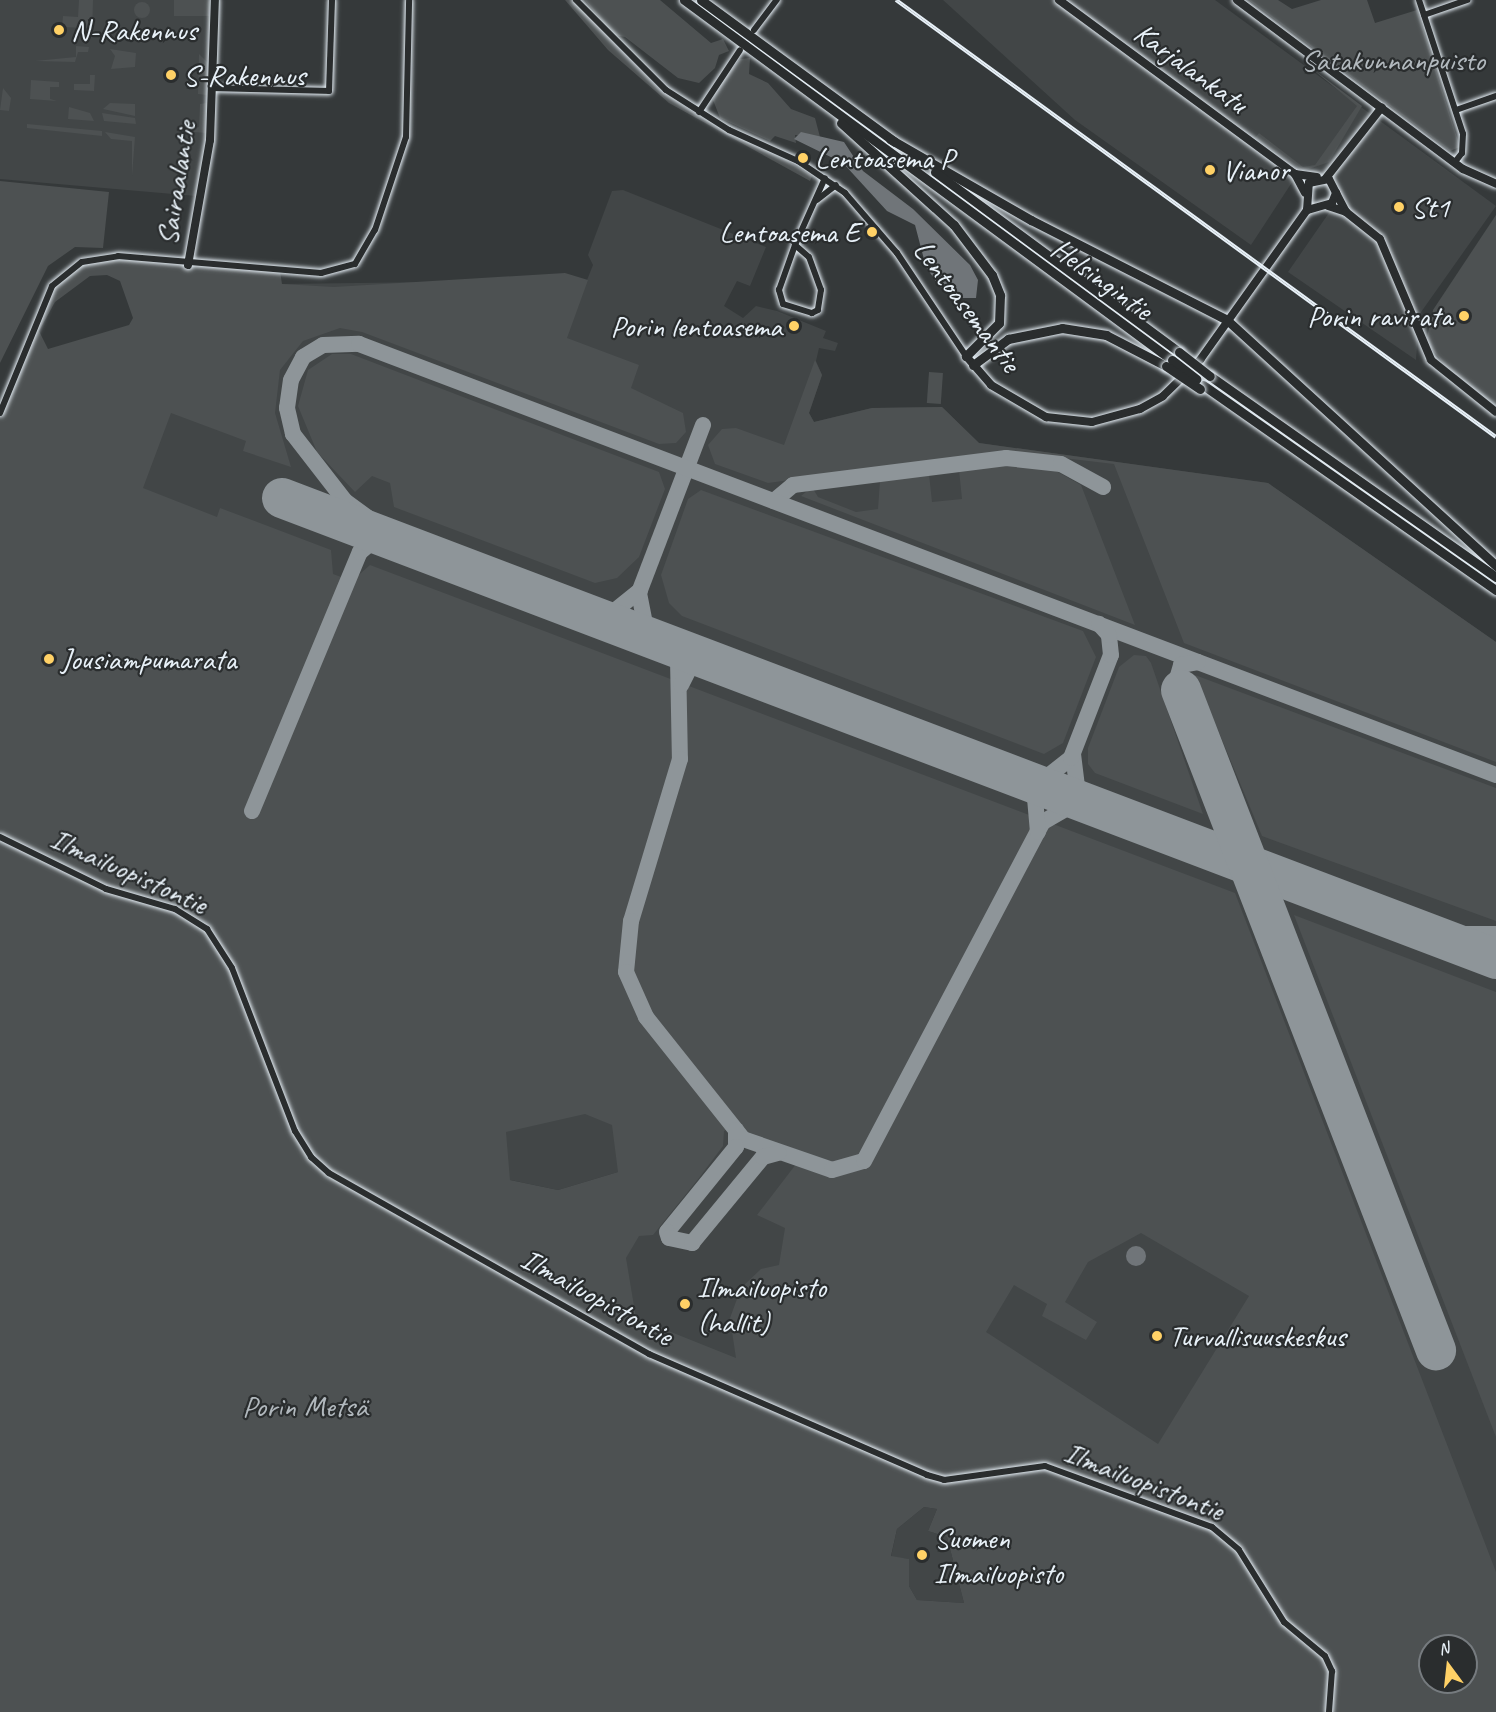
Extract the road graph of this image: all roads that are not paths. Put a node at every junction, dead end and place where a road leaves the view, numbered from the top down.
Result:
1 (214, 0) edge
2 (332, 0) edge
3 (409, 0) edge
4 (576, 0) edge
5 (684, 0) edge
6 (701, 0) edge
7 (777, 0) edge
8 (1059, 0) edge
9 (1237, 0) edge
10 (1419, 0) edge
11 (1467, 0) edge
12 (1424, 15) junction
13 (754, 30) dead end
14 (740, 50) dead end
15 (784, 75) junction
16 (213, 88) junction
17 (1496, 96) edge
18 (1382, 106) junction
19 (1456, 110) junction
20 (699, 112) junction
21 (890, 139) junction
22 (1455, 162) junction
23 (1295, 174) junction
24 (825, 178) junction
25 (1325, 179) junction
26 (1496, 184) edge
27 (836, 185) junction
28 (1336, 192) junction
29 (1306, 196) junction
30 (817, 200) junction
31 (1324, 207) junction
32 (1307, 210) junction
33 (1346, 212) junction
34 (795, 245) junction
35 (188, 265) junction
36 (1227, 320) junction
37 (966, 356) junction
38 (1169, 363) junction
39 (974, 365) junction
40 (0, 412) edge
41 (1496, 412) edge
42 (1496, 566) edge
43 (1496, 577) edge
44 (1496, 590) edge
45 (0, 837) edge
46 (1329, 1712) edge

1 - 16 street, Sairaalantie
2 - 16 street
3 - 35 street
4 - 20 street, Lentoasemantie
5 - 15 highway, Helsingintie
6 - 21 highway, Helsingintie
7 - 13 street
8 - 23 street, Karjalankatu
9 - 18 main road
10 - 12 street
11 - 12 street
12 - 19 street
14 - 20 street
15 - 37 highway
15 - 38 highway, Helsingintie
16 - 35 street, Sairaalantie
17 - 19 street
18 - 22 main road
18 - 25 main road
19 - 22 street
20 - 24 street, Lentoasemantie
21 - 36 highway
21 - 43 highway, Helsingintie, bridge
22 - 26 main road
23 - 25 street, Karjalankatu
23 - 29 street, Karjalankatu
24 - 27 street, Lentoasemantie
24 - 30 street
25 - 28 main road
25 - 29 main road
27 - 30 street
27 - 37 street, Lentoasemantie
28 - 31 main road
28 - 33 street
29 - 31 main road
29 - 32 main road
30 - 34 street
31 - 32 main road
31 - 33 street
32 - 36 main road, Lentoasemantie
33 - 41 street
34 - 34 street
35 - 40 street
36 - 39 main road, Lentoasemantie
36 - 42 highway
37 - 39 main road, Lentoasemantie
38 - 39 highway
38 - 44 highway, Helsingintie, bridge
45 - 46 street, Ilmailuopistontie

